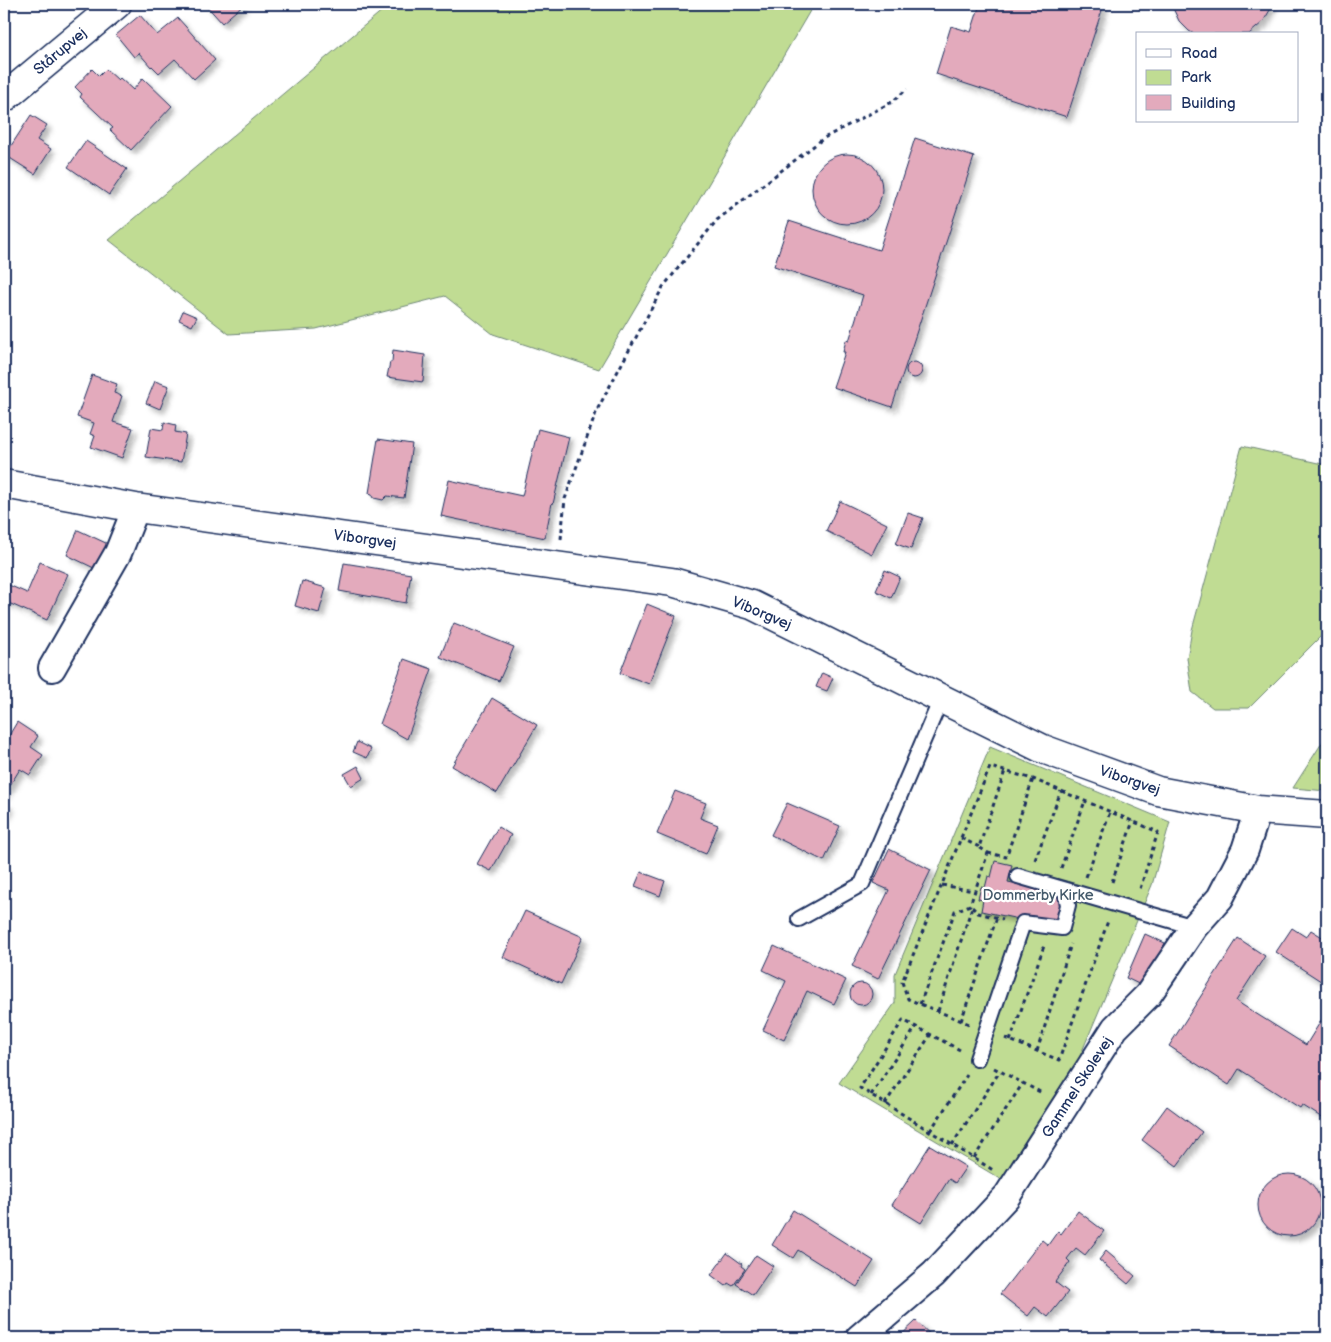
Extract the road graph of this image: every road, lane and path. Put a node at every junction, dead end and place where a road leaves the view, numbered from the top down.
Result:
1 (117, 4) edge
2 (907, 89) dead end
3 (4, 98) edge
4 (4, 484) edge
5 (136, 508) junction
6 (559, 566) junction
7 (52, 668) dead end
8 (941, 699) junction
9 (1005, 772) dead end
10 (1033, 779) dead end
11 (1061, 791) dead end
12 (1086, 801) dead end
13 (1258, 810) junction
14 (1110, 812) dead end
15 (1327, 815) edge
16 (1133, 821) dead end
17 (961, 838) dead end
18 (979, 847) junction
19 (988, 853) junction
20 (1034, 862) dead end
21 (1018, 876) dead end
22 (942, 885) dead end
23 (1059, 888) junction
24 (974, 891) junction
25 (1079, 894) junction
26 (1106, 902) junction
27 (971, 906) junction
28 (997, 917) junction
29 (799, 920) dead end
30 (1023, 923) junction
31 (1051, 926) junction
32 (1194, 927) junction
33 (1072, 942) dead end
34 (920, 1004) dead end
35 (938, 1011) dead end
36 (960, 1021) dead end
37 (916, 1027) junction
38 (931, 1034) junction
39 (1010, 1041) dead end
40 (1037, 1051) dead end
41 (977, 1059) junction
42 (1000, 1071) junction
43 (1022, 1083) junction
44 (1042, 1094) dead end
45 (872, 1095) junction
46 (885, 1104) junction
47 (930, 1131) junction
48 (952, 1145) junction
49 (974, 1158) junction
50 (996, 1172) dead end
51 (859, 1338) edge

1 - 3 street, Stårupvej
2 - 6 path
4 - 5 street, Viborgvej
5 - 6 street, Viborgvej
5 - 7 street
6 - 8 street, Viborgvej
8 - 13 street, Viborgvej
8 - 29 lane
9 - 18 path
10 - 19 path
11 - 20 path
12 - 23 path
13 - 15 street, Viborgvej
13 - 32 street, Gammel Skolevej
14 - 25 path
16 - 26 path
17 - 18 path
18 - 19 path
19 - 24 path
21 - 23 lane
22 - 24 path
23 - 25 lane
23 - 31 lane
24 - 27 path
25 - 26 lane
26 - 32 lane
27 - 28 path
27 - 34 path
27 - 35 path
28 - 30 path
28 - 36 path
30 - 31 lane
30 - 41 lane
31 - 39 path
32 - 51 street, Gammel Skolevej
33 - 40 path
37 - 38 path
37 - 45 path
37 - 45 path
38 - 41 path
38 - 46 path
41 - 42 path
41 - 47 path
42 - 43 path
42 - 48 path
43 - 44 path
43 - 49 path
45 - 46 path
46 - 47 path
47 - 48 path
48 - 49 path
49 - 50 path

